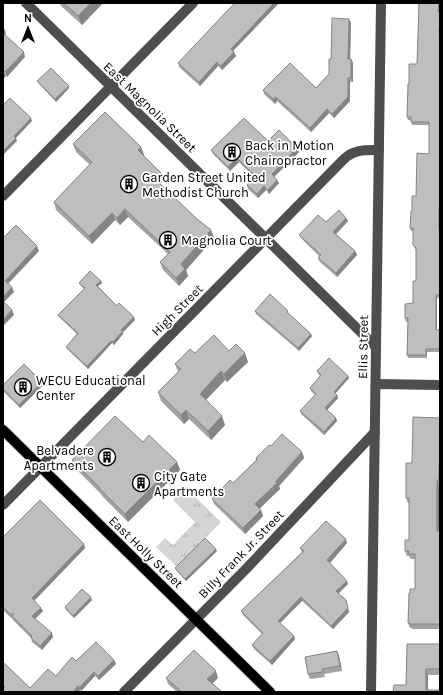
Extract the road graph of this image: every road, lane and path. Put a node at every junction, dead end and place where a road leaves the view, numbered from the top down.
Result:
1 (26, 3) edge
2 (193, 3) edge
3 (381, 3) edge
4 (111, 86) junction
5 (379, 150) junction
6 (3, 196) edge
7 (266, 238) junction
8 (376, 347) junction
9 (376, 384) junction
10 (440, 384) edge
11 (3, 430) edge
12 (375, 432) junction
13 (41, 467) junction
14 (3, 505) edge
15 (196, 619) junction
16 (124, 692) edge
17 (270, 692) edge
18 (371, 692) edge

1 - 4 street, East Magnolia Street
2 - 4 street
3 - 5 street, Ellis Street
4 - 6 street
4 - 7 street, East Magnolia Street
5 - 7 street, High Street
5 - 8 street, Ellis Street
7 - 8 street, East Magnolia Street
7 - 13 street, High Street
8 - 9 street, Ellis Street
9 - 10 street
9 - 12 street, Ellis Street
11 - 13 main road, East Holly Street
12 - 15 street, Billy Frank Jr. Street
12 - 18 street, Ellis Street
13 - 14 street, High Street
13 - 15 main road, East Holly Street
15 - 16 street, Billy Frank Jr. Street
15 - 17 main road, East Holly Street

